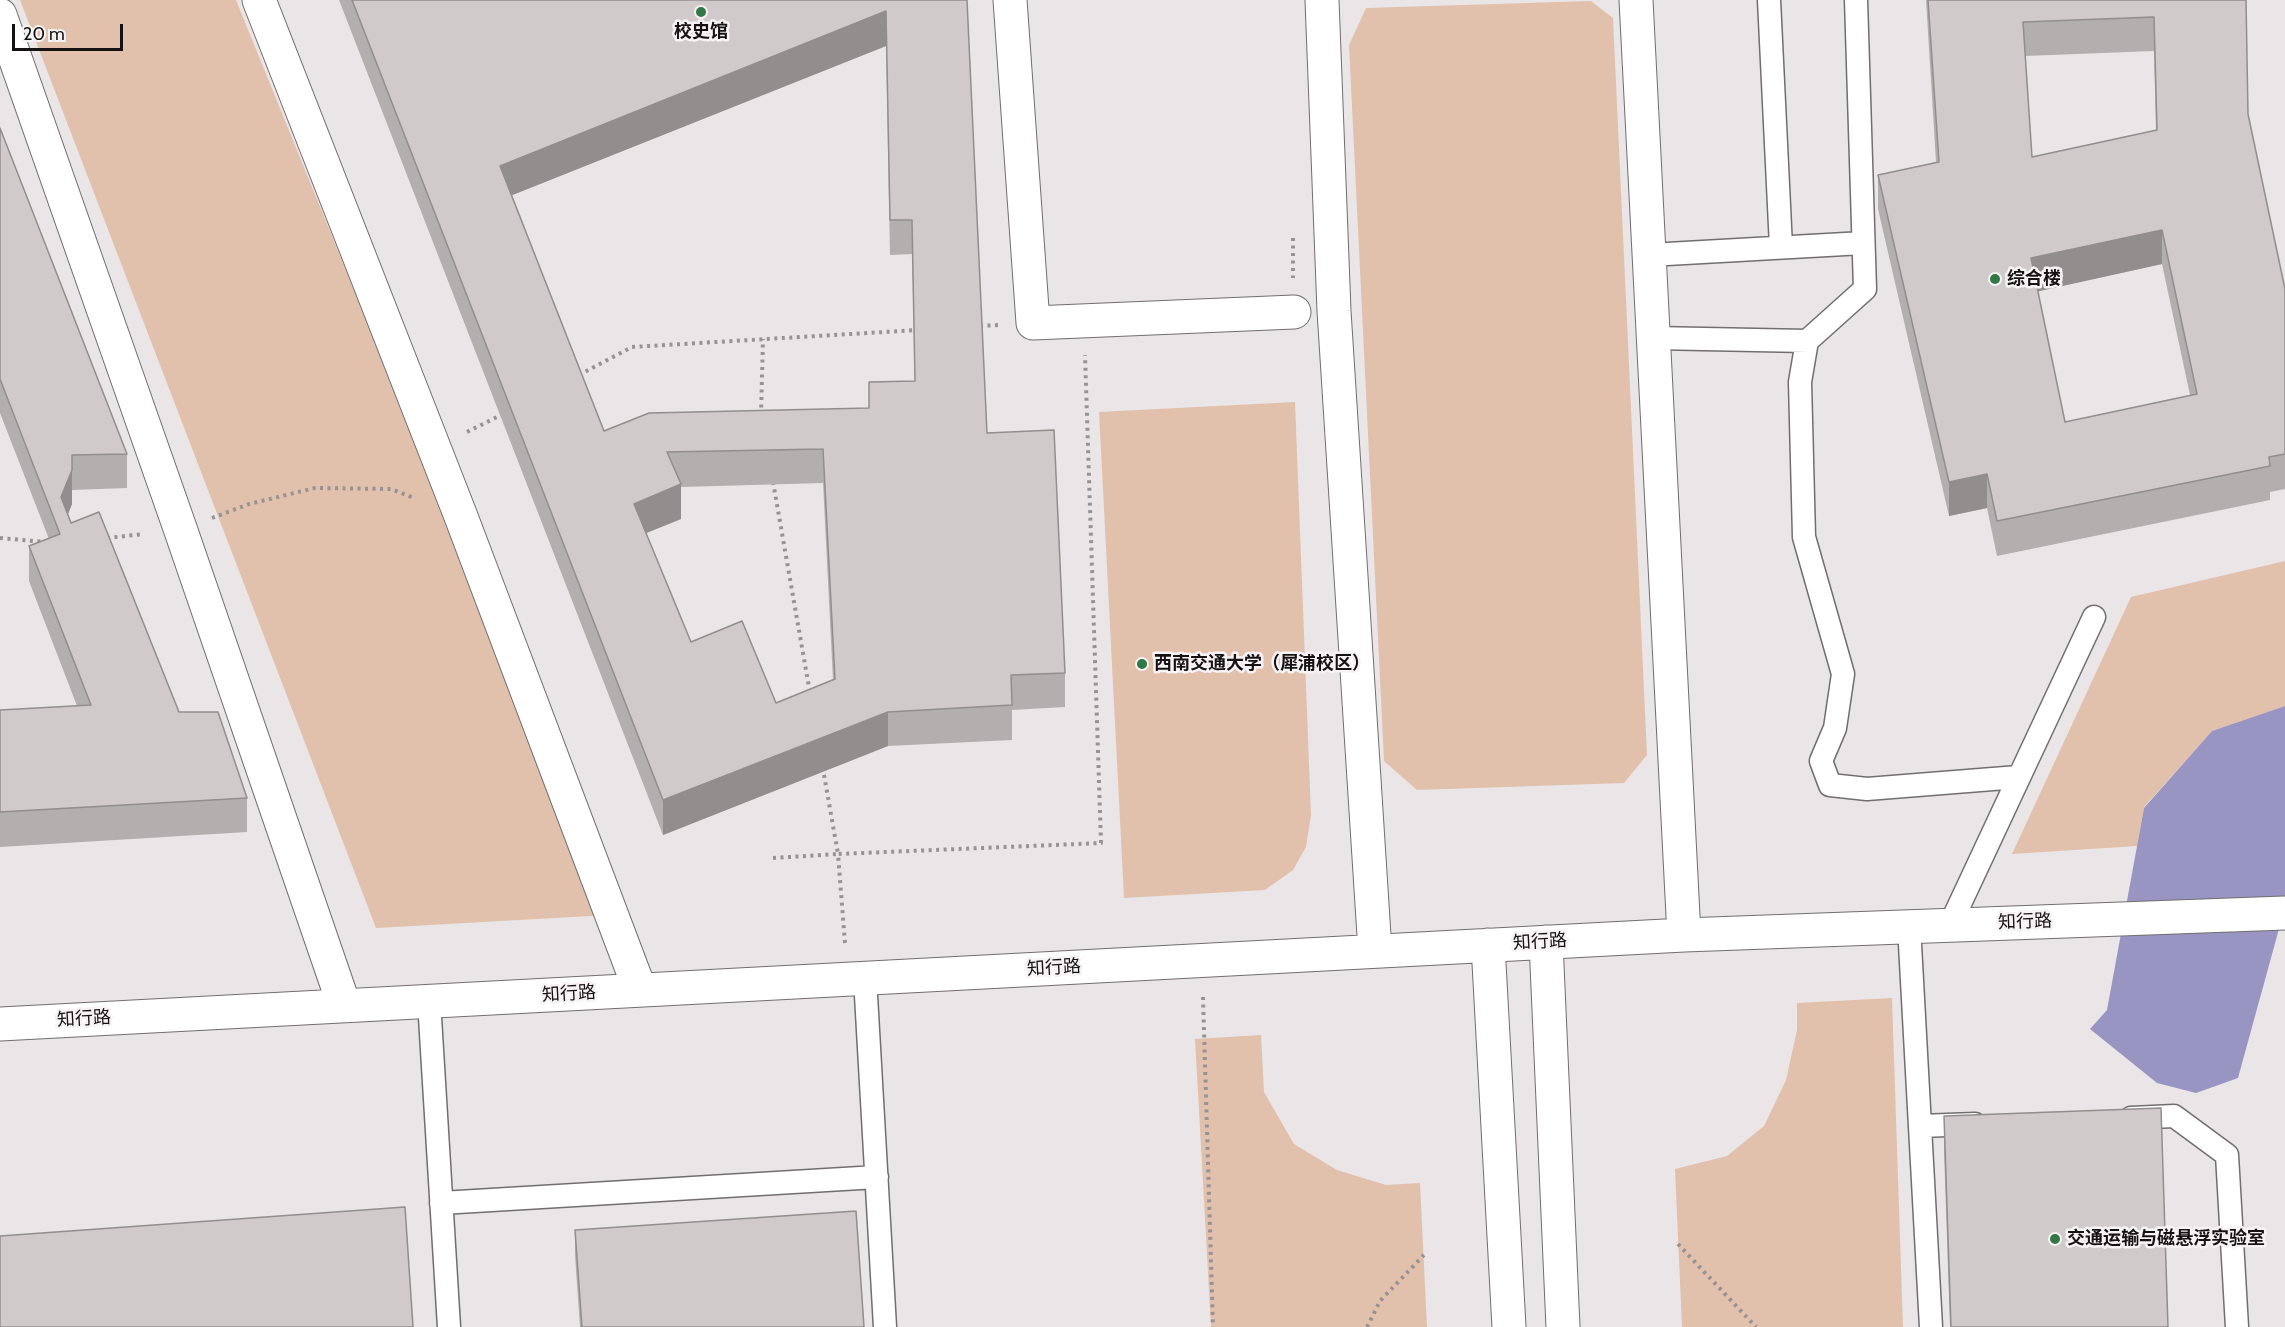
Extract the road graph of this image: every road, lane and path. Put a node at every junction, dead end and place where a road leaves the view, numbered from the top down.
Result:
1 (259, 0) edge
2 (1010, 0) edge
3 (1322, 0) edge
4 (1636, 0) edge
5 (1769, 0) edge
6 (1856, 0) edge
7 (0, 15) edge
8 (1863, 243) junction
9 (1781, 248) junction
10 (1649, 255) junction
11 (1294, 312) dead end
12 (1083, 321) junction
13 (1033, 323) junction
14 (974, 326) edge
15 (927, 329) edge
16 (1653, 338) junction
17 (763, 339) junction
18 (1807, 341) junction
19 (570, 379) edge
20 (508, 411) edge
21 (763, 427) edge
22 (435, 448) junction
23 (771, 473) edge
24 (460, 514) junction
25 (182, 531) junction
26 (0, 538) edge
27 (100, 539) edge
28 (50, 542) edge
29 (2094, 617) dead end
30 (812, 704) edge
31 (822, 762) edge
32 (2018, 777) junction
33 (838, 854) junction
34 (773, 858) dead end
35 (2285, 913) edge
36 (1950, 925) junction
37 (1910, 926) junction
38 (1684, 935) junction
39 (1546, 942) junction
40 (1488, 945) junction
41 (1375, 951) junction
42 (1202, 960) junction
43 (856, 978) junction
44 (640, 990) junction
45 (429, 1001) junction
46 (344, 1005) junction
47 (0, 1024) edge
48 (2104, 1119) edge
49 (2001, 1123) edge
50 (1920, 1126) junction
51 (877, 1177) junction
52 (441, 1203) junction
53 (1678, 1244) dead end
54 (1424, 1256) dead end
55 (448, 1327) edge
56 (885, 1327) edge
57 (1213, 1327) edge
58 (1367, 1327) edge
59 (1509, 1327) edge
60 (1563, 1327) edge
61 (1756, 1327) edge
62 (1931, 1327) edge
63 (2237, 1327) edge

1 - 22 street
2 - 13 street
3 - 41 street
4 - 10 street
5 - 9 lane
6 - 8 lane
7 - 25 street
8 - 9 lane
8 - 18 lane
9 - 10 lane
10 - 16 street
11 - 12 street
12 - 13 street
12 - 33 path
13 - 14 path
15 - 17 path
16 - 18 lane
16 - 38 street
17 - 19 path
17 - 21 path
18 - 32 lane
20 - 22 path
22 - 24 street
23 - 30 path
24 - 25 path
24 - 44 street
25 - 27 path
25 - 46 street
26 - 28 path
29 - 32 lane
31 - 33 path
32 - 36 lane
33 - 34 path
33 - 43 path
35 - 36 street, 知行路
36 - 37 street, 知行路
37 - 38 street, 知行路
37 - 50 lane
38 - 39 street, 知行路
39 - 40 street, 知行路
39 - 60 street
40 - 41 street, 知行路
40 - 59 street
41 - 42 street, 知行路
42 - 43 street, 知行路
42 - 57 path
43 - 44 street, 知行路
43 - 51 lane
44 - 45 street, 知行路
45 - 46 street, 知行路
45 - 52 lane
46 - 47 street, 知行路
48 - 63 lane
49 - 50 lane
50 - 62 lane
51 - 52 lane
51 - 56 lane
52 - 55 lane
53 - 61 path
54 - 58 path

